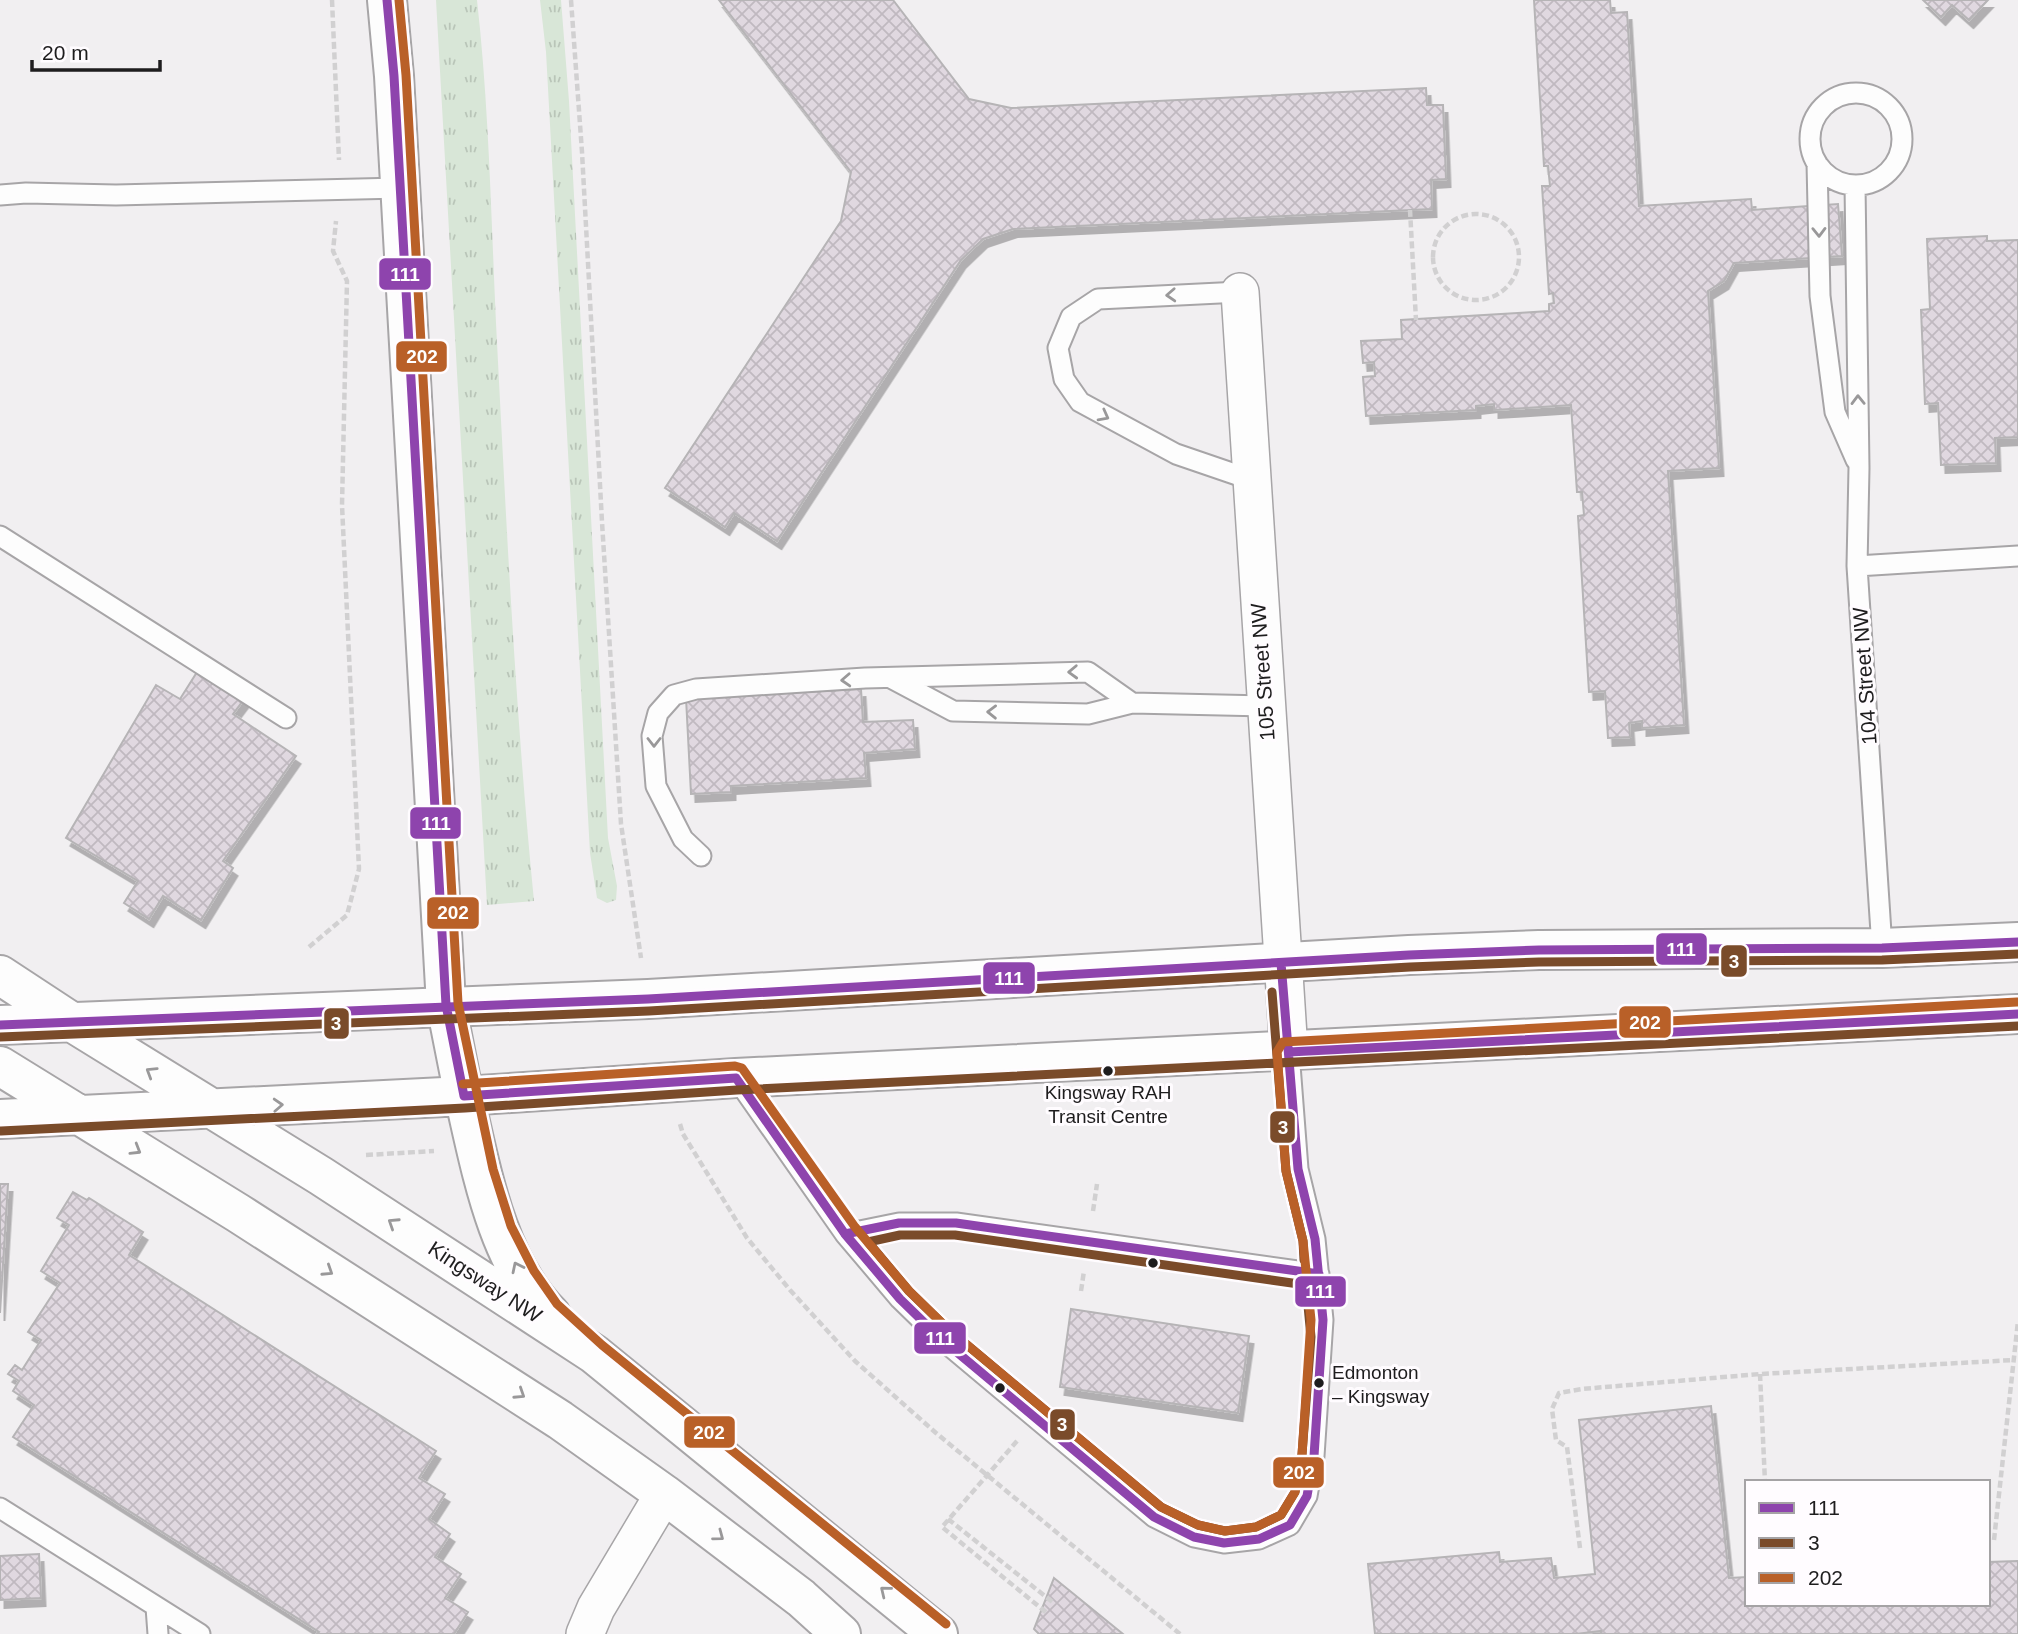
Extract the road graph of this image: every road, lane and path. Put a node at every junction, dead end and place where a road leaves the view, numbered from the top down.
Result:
1 (332, 0) edge
2 (387, 0) edge
3 (570, 0) edge
4 (1817, 163) junction
5 (1855, 185) junction
6 (400, 188) junction
7 (339, 191) junction
8 (0, 195) edge
9 (1410, 210) dead end
10 (1240, 292) joint
11 (1500, 293) joint
12 (1416, 320) dead end
13 (1859, 468) junction
14 (1252, 481) junction
15 (0, 536) edge
16 (2018, 556) edge
17 (1857, 566) junction
18 (890, 678) junction
19 (1132, 703) junction
20 (1265, 706) junction
21 (286, 718) dead end
22 (701, 856) dead end
23 (2018, 942) edge
24 (309, 947) dead end
25 (1882, 948) junction
26 (1282, 963) junction
27 (0, 975) edge
28 (648, 999) junction
29 (446, 1005) junction
30 (2018, 1014) edge
31 (69, 1021) junction
32 (0, 1025) edge
33 (1289, 1052) junction
34 (0, 1066) edge
35 (736, 1078) junction
36 (670, 1084) junction
37 (464, 1096) junction
38 (209, 1108) junction
39 (77, 1115) junction
40 (0, 1119) edge
41 (445, 1150) dead end
42 (364, 1155) dead end
43 (845, 1234) junction
44 (1319, 1274) junction
45 (2018, 1321) edge
46 (594, 1354) junction
47 (2014, 1360) junction
48 (1760, 1374) junction
49 (1037, 1419) junction
50 (986, 1475) junction
51 (1765, 1480) edge
52 (664, 1494) junction
53 (0, 1508) edge
54 (948, 1519) junction
55 (1994, 1540) dead end
56 (1580, 1548) dead end
57 (1055, 1604) dead end
58 (156, 1607) junction
59 (1048, 1614) dead end
60 (158, 1634) edge
61 (200, 1634) edge
62 (585, 1634) edge
63 (841, 1634) edge
64 (938, 1634) edge
65 (1180, 1634) edge

1 - 7 path
2 - 6 main road
3 - 28 path
4 - 5 lane
4 - 5 lane
4 -> 13 lane
13 -> 5 lane, 104 Street NW
6 - 7 lane
6 - 29 main road
7 - 8 lane
7 - 24 path
9 - 12 path
10 - 14 street, 105 Street NW
10 -> 14 lane
11 - 11 path
13 - 17 lane, 104 Street NW
14 - 20 street, 105 Street NW
15 - 21 lane
16 - 17 lane
17 - 25 lane, 104 Street NW
19 -> 18 lane
19 -> 18 lane
18 -> 22 lane
19 - 20 lane
20 - 26 street, 105 Street NW
23 - 25 main road
25 - 26 main road
26 - 28 main road
26 - 33 street, 105 Street NW
27 - 31 main road, Kingsway NW
28 - 29 main road
29 - 31 main road
29 - 37 main road
30 - 33 main road
31 - 32 main road
38 -> 31 main road, Kingsway NW
33 - 35 main road
33 - 44 lane
34 - 39 main road
35 - 36 main road
35 - 43 lane
36 - 37 main road
36 - 50 path
38 -> 37 main road
46 -> 37 main road
38 - 39 main road
46 -> 38 main road, Kingsway NW
39 - 40 main road
39 -> 52 main road
41 - 42 path
43 - 44 lane
43 - 49 lane
44 - 49 lane
45 - 47 path
64 -> 46 main road, Kingsway NW
47 - 48 path
47 - 55 path
48 - 51 path
48 - 56 path
49 - 50 path
50 - 54 path
50 - 65 path
52 - 62 street
52 -> 63 main road
53 - 58 lane
54 - 57 path
54 - 59 path
58 - 60 lane
58 - 61 lane

